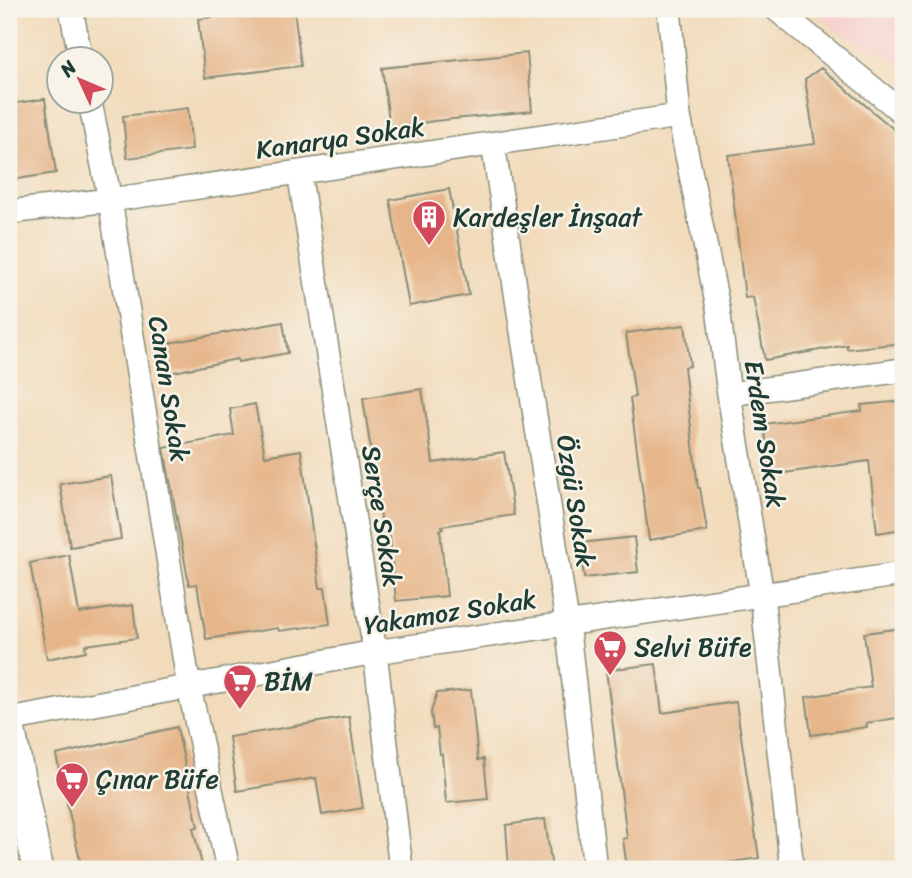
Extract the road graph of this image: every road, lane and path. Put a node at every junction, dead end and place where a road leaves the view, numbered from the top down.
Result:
1 (71, 9) edge
2 (669, 9) edge
3 (776, 9) edge
4 (78, 46) edge
5 (903, 113) edge
6 (93, 116) edge
7 (679, 116) junction
8 (493, 144) junction
9 (299, 172) junction
10 (110, 200) junction
11 (9, 212) edge
12 (903, 370) edge
13 (729, 394) junction
14 (903, 574) edge
15 (762, 595) junction
16 (567, 622) junction
17 (375, 652) junction
18 (189, 687) junction
19 (9, 723) edge
20 (38, 869) edge
21 (228, 869) edge
22 (401, 869) edge
23 (595, 869) edge
24 (792, 869) edge

1 - 4 street
2 - 7 street, Erdem Sokak
3 - 5 street
6 - 10 street, Canan Sokak
7 - 8 street, Kanarya Sokak
7 - 13 street, Erdem Sokak
8 - 9 street, Kanarya Sokak
8 - 16 street, Özgü Sokak
9 - 10 street, Kanarya Sokak
9 - 17 street, Serçe Sokak
10 - 11 street, Kanarya Sokak
10 - 18 street, Canan Sokak
12 - 13 street
13 - 15 street, Erdem Sokak
14 - 15 street, Yakamoz Sokak
15 - 16 street, Yakamoz Sokak
15 - 24 street, Erdem Sokak
16 - 17 street, Yakamoz Sokak
16 - 23 street, Özgü Sokak
17 - 18 street, Yakamoz Sokak
17 - 22 street, Serçe Sokak
18 - 19 street, Yakamoz Sokak
18 - 21 street, Canan Sokak
19 - 20 street

